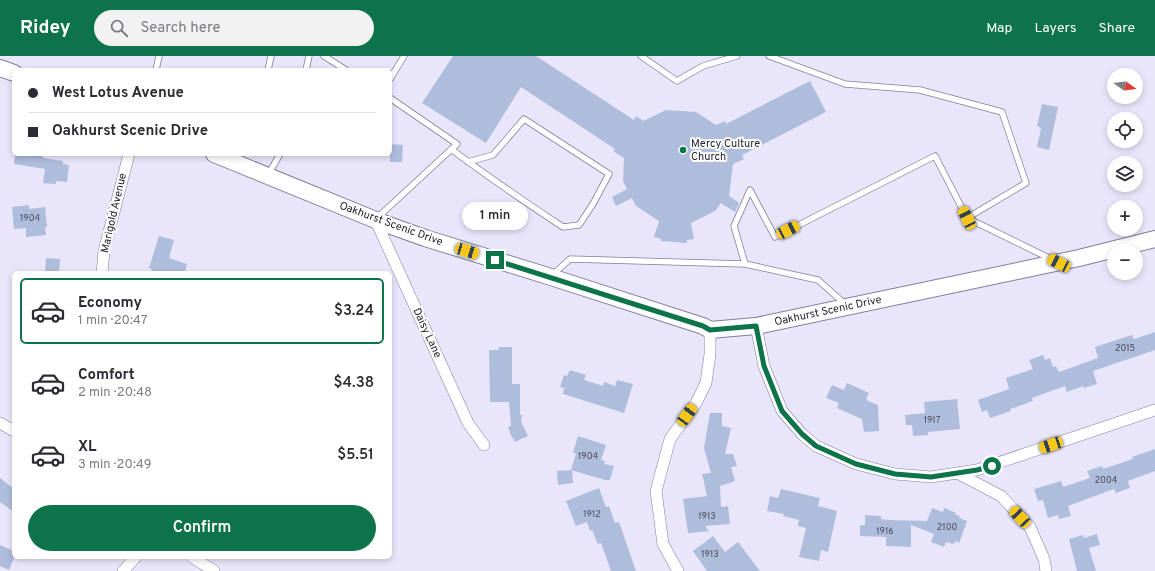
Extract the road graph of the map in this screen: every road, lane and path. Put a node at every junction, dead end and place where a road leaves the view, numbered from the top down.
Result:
1 (160, 56) edge
2 (271, 56) edge
3 (309, 56) edge
4 (324, 56) edge
5 (404, 56) edge
6 (641, 56) edge
7 (737, 56) edge
8 (769, 56) edge
9 (0, 68) edge
10 (157, 68) edge
11 (268, 68) edge
12 (306, 68) edge
13 (343, 68) edge
14 (12, 72) edge
15 (392, 76) edge
16 (392, 99) edge
17 (451, 149) junction
18 (128, 156) edge
19 (219, 156) edge
20 (279, 156) edge
21 (468, 162) junction
22 (268, 176) junction
23 (967, 218) junction
24 (375, 219) junction
25 (1155, 239) edge
26 (1059, 263) junction
27 (745, 264) junction
28 (102, 271) edge
29 (551, 277) junction
30 (848, 307) junction
31 (756, 326) junction
32 (710, 330) junction
33 (1155, 410) edge
34 (0, 423) edge
35 (12, 430) edge
36 (484, 445) dead end
37 (959, 474) junction
38 (134, 559) edge
39 (195, 559) edge
40 (123, 571) edge
41 (214, 571) edge
42 (678, 571) edge
43 (1046, 571) edge

1 - 10 lane
2 - 11 lane
3 - 12 lane
4 - 13 lane
5 - 15 lane
6 - 7 lane
8 - 23 lane
9 - 14 street
16 - 17 lane
17 - 21 lane
17 - 24 lane
18 - 28 street, Marigold Avenue
19 - 22 street, Oakhurst Scenic Drive
20 - 22 lane
21 - 21 lane
22 - 24 street, Oakhurst Scenic Drive
23 - 26 lane
23 - 27 lane
24 - 29 street, Oakhurst Scenic Drive
24 - 36 street, Daisy Lane
25 - 26 street, Oakhurst Scenic Drive
26 - 30 street, Oakhurst Scenic Drive
27 - 29 lane
27 - 30 lane
29 - 32 street, Oakhurst Scenic Drive
30 - 31 street, Oakhurst Scenic Drive
31 - 32 street, Oakhurst Scenic Drive
31 - 37 street
32 - 42 street
33 - 37 street
34 - 35 street
37 - 43 street
38 - 40 street
39 - 41 street

